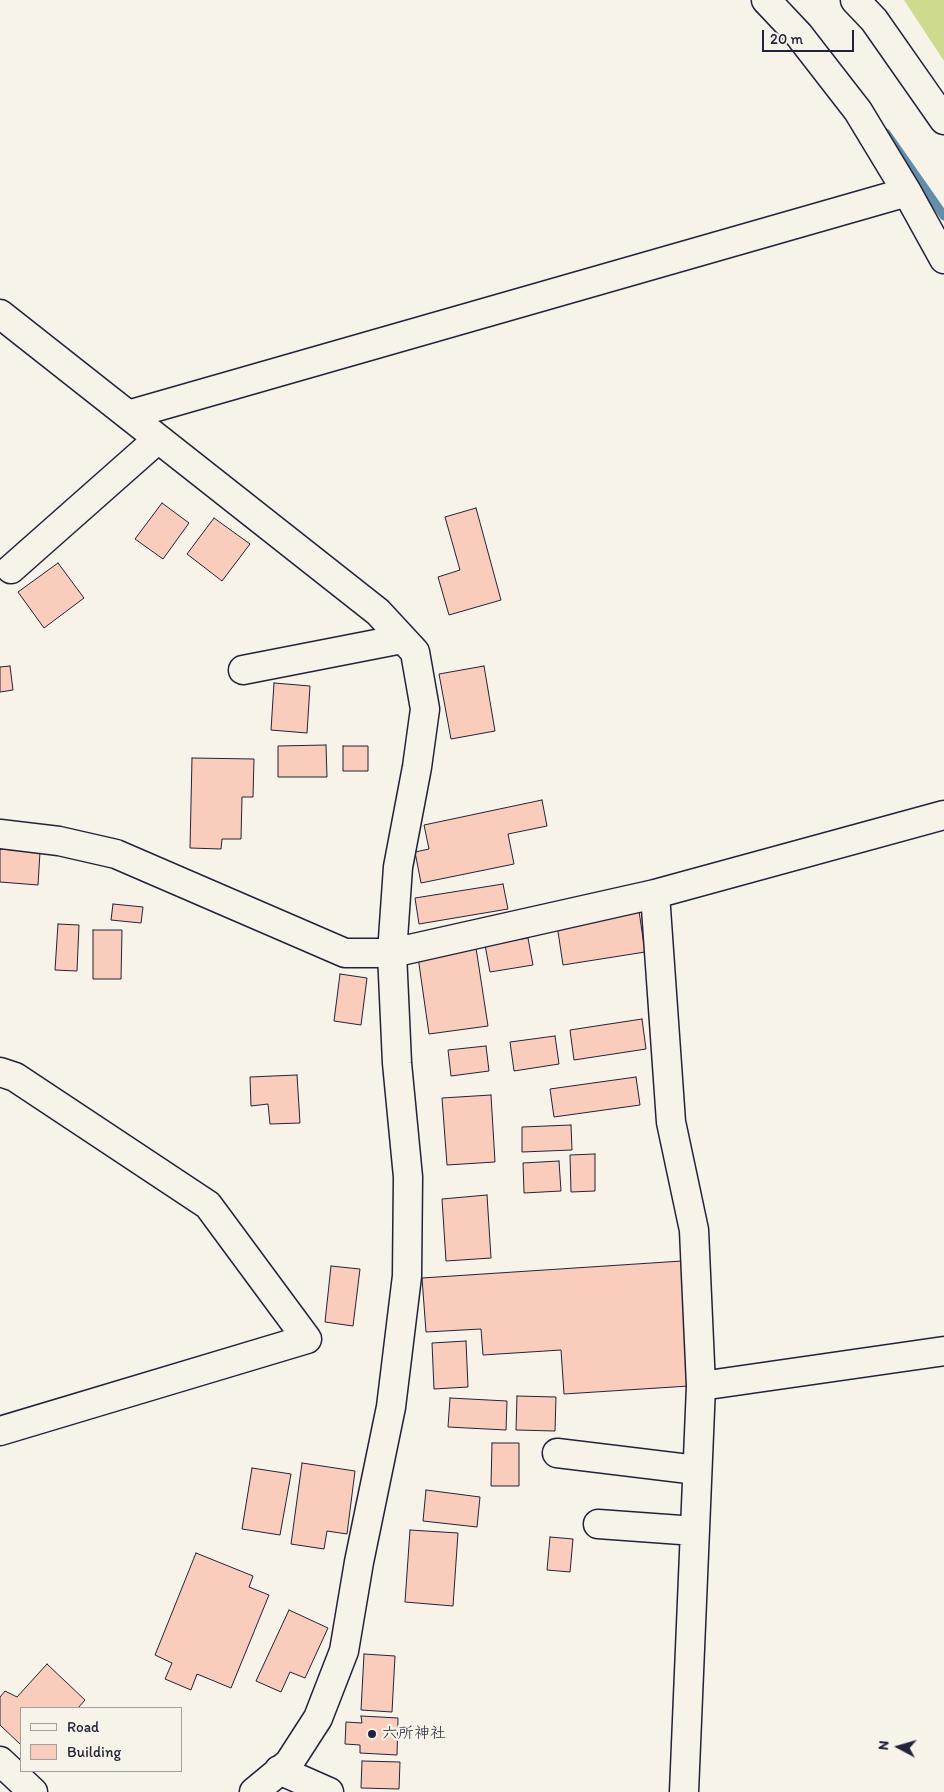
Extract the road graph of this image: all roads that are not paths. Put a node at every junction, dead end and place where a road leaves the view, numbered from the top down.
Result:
1 (766, 0) edge
2 (855, 0) edge
3 (944, 120) edge
4 (907, 192) junction
5 (944, 259) edge
6 (0, 314) edge
7 (128, 415) junction
8 (158, 439) junction
9 (11, 569) dead end
10 (402, 639) junction
11 (243, 670) dead end
12 (944, 815) edge
13 (0, 834) edge
14 (655, 894) junction
15 (392, 953) junction
16 (0, 1072) edge
17 (944, 1351) edge
18 (700, 1386) junction
19 (0, 1431) edge
20 (557, 1453) dead end
21 (697, 1470) junction
22 (598, 1524) dead end
23 (694, 1531) junction
24 (0, 1761) edge
25 (280, 1770) junction
26 (33, 1792) edge
27 (254, 1792) edge
28 (329, 1792) edge
29 (684, 1792) edge

1 - 4 street
2 - 3 street
4 - 5 street
4 - 7 street
6 - 7 street
7 - 8 street
8 - 9 street
8 - 10 street
10 - 11 street
10 - 15 street
12 - 14 street
13 - 15 street
14 - 15 street
14 - 18 street
15 - 25 street
16 - 19 street
17 - 18 street
18 - 21 street
20 - 21 street
21 - 23 street
22 - 23 street
23 - 29 street
24 - 26 street
25 - 27 street
25 - 28 street

